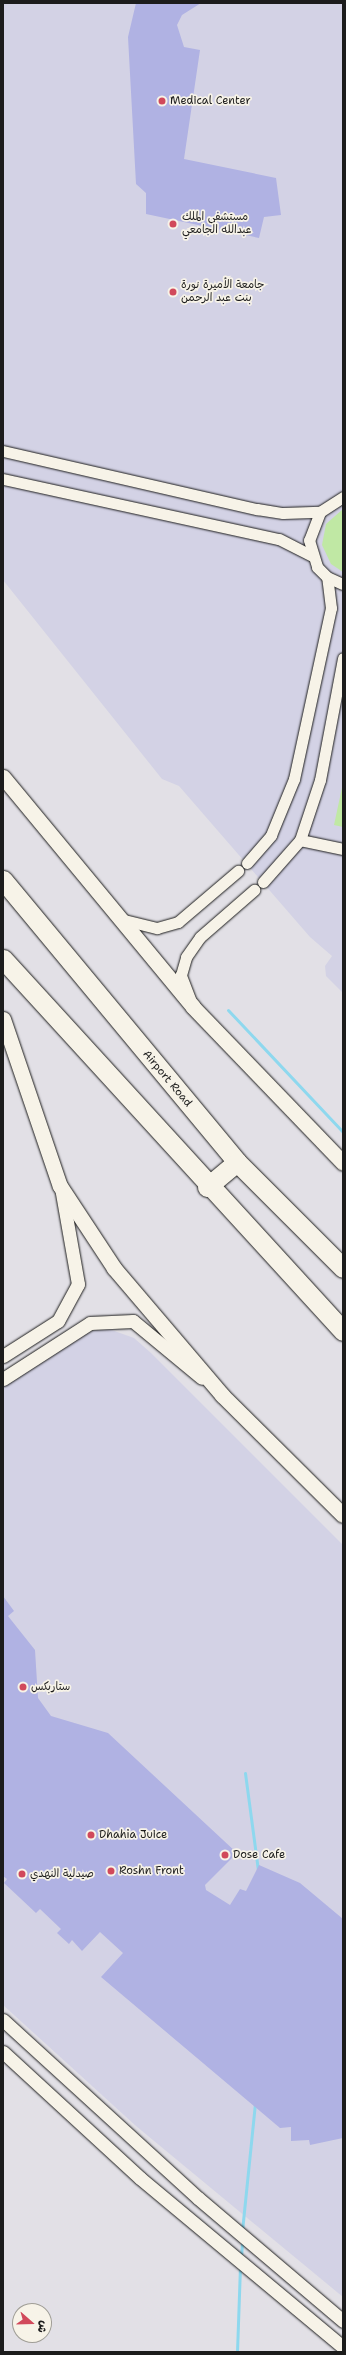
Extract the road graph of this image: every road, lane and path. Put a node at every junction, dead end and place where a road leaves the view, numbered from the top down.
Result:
1 (3, 451) edge
2 (3, 479) edge
3 (343, 497) edge
4 (320, 512) junction
5 (311, 555) junction
6 (326, 577) junction
7 (343, 584) edge
8 (343, 658) edge
9 (3, 777) edge
10 (300, 840) junction
11 (343, 849) edge
12 (247, 863) dead end
13 (238, 871) dead end
14 (3, 880) edge
15 (263, 882) dead end
16 (254, 890) dead end
17 (120, 920) junction
18 (3, 959) edge
19 (193, 1007) junction
20 (3, 1019) edge
21 (237, 1162) junction
22 (343, 1163) edge
23 (60, 1186) junction
24 (208, 1187) junction
25 (343, 1268) edge
26 (343, 1331) edge
27 (3, 1356) edge
28 (3, 1379) edge
29 (222, 1395) junction
30 (343, 1516) edge
31 (3, 2020) edge
32 (3, 2052) edge
33 (343, 2321) edge
34 (343, 2347) edge

1 - 4 street
2 - 5 street
3 - 4 street
4 - 5 street
5 - 6 street
6 - 7 street
6 - 12 street
8 - 10 street
9 - 17 main road
10 - 11 street
10 - 15 street
13 - 17 street
14 - 21 highway, Airport Road
16 - 19 street
17 - 19 main road
18 - 24 highway
19 - 22 main road
20 - 23 main road
21 - 24 highway
21 - 25 highway, Airport Road
23 - 27 street
23 - 29 main road
24 - 26 highway
28 - 29 street
29 - 30 main road
31 - 33 street
32 - 34 street

